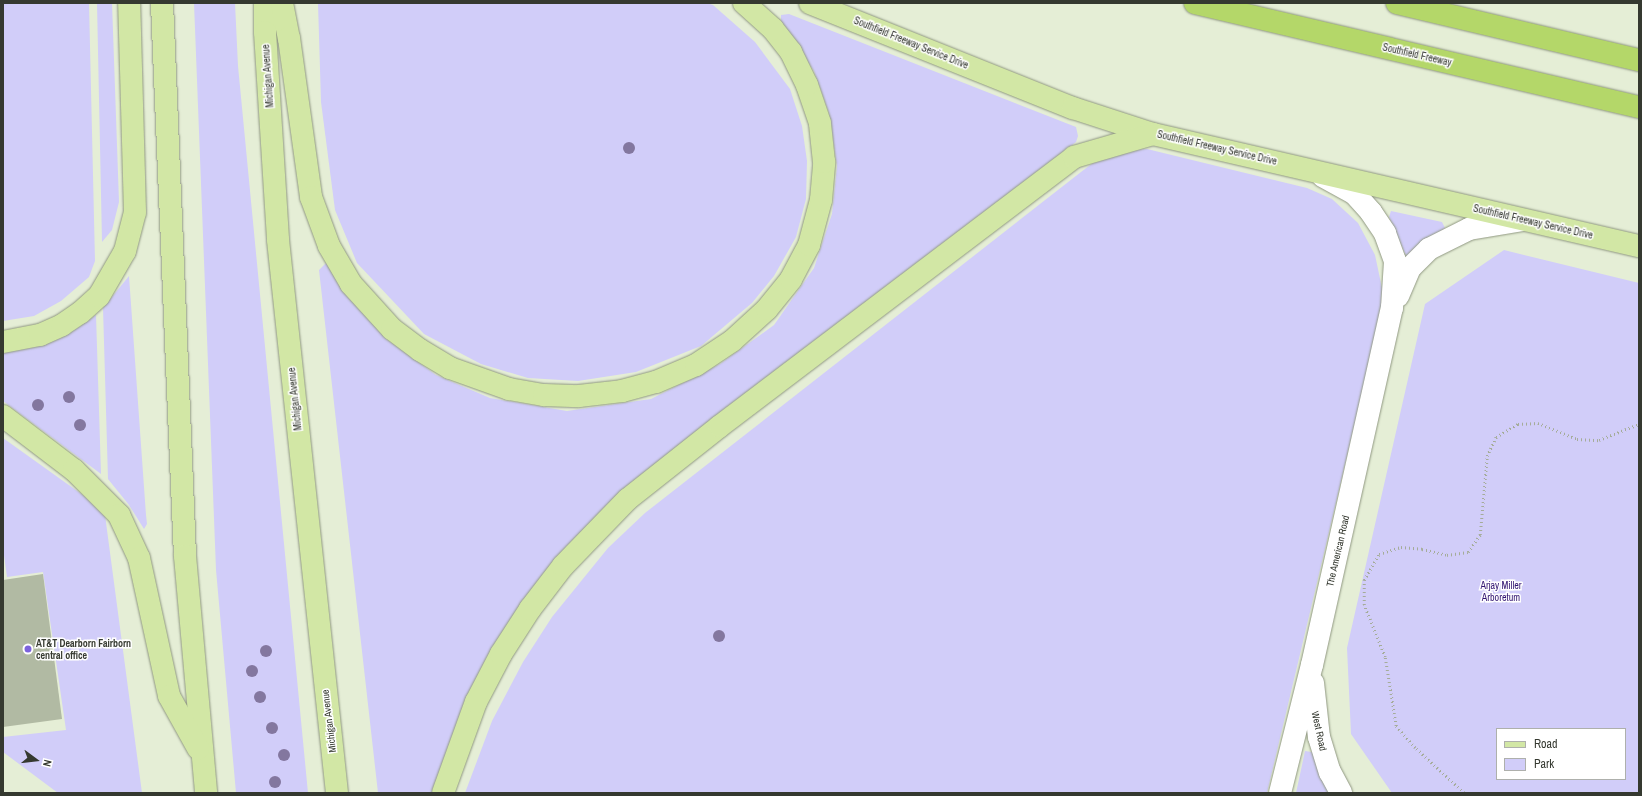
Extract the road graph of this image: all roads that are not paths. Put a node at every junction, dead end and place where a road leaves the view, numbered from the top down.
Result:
1 (129, 3) edge
2 (162, 3) edge
3 (265, 3) edge
4 (282, 3) edge
5 (744, 3) edge
6 (810, 3) edge
7 (1195, 3) edge
8 (1397, 3) edge
9 (1639, 60) edge
10 (1639, 107) edge
11 (1153, 134) junction
12 (1315, 171) junction
13 (1523, 220) junction
14 (1639, 246) edge
15 (1392, 308) junction
16 (3, 342) edge
17 (3, 416) edge
18 (1312, 665) junction
19 (201, 754) junction
20 (206, 793) edge
21 (337, 793) edge
22 (443, 793) edge
23 (1280, 793) edge
24 (1341, 793) edge

1 - 16 main road
2 - 19 main road
3 - 21 main road, Michigan Avenue
4 - 5 main road
6 - 11 main road, Southfield Freeway Service Drive
7 - 10 highway, Southfield Freeway
8 - 9 highway
11 - 12 main road, Southfield Freeway Service Drive
11 - 22 main road
12 - 13 main road, Southfield Freeway Service Drive
12 - 15 street, The American Road
13 - 14 main road, Southfield Freeway Service Drive
13 - 15 street, The American Road
15 - 18 street, The American Road
17 - 19 main road
18 - 23 street, The American Road
18 - 24 street, West Road
19 - 20 main road

